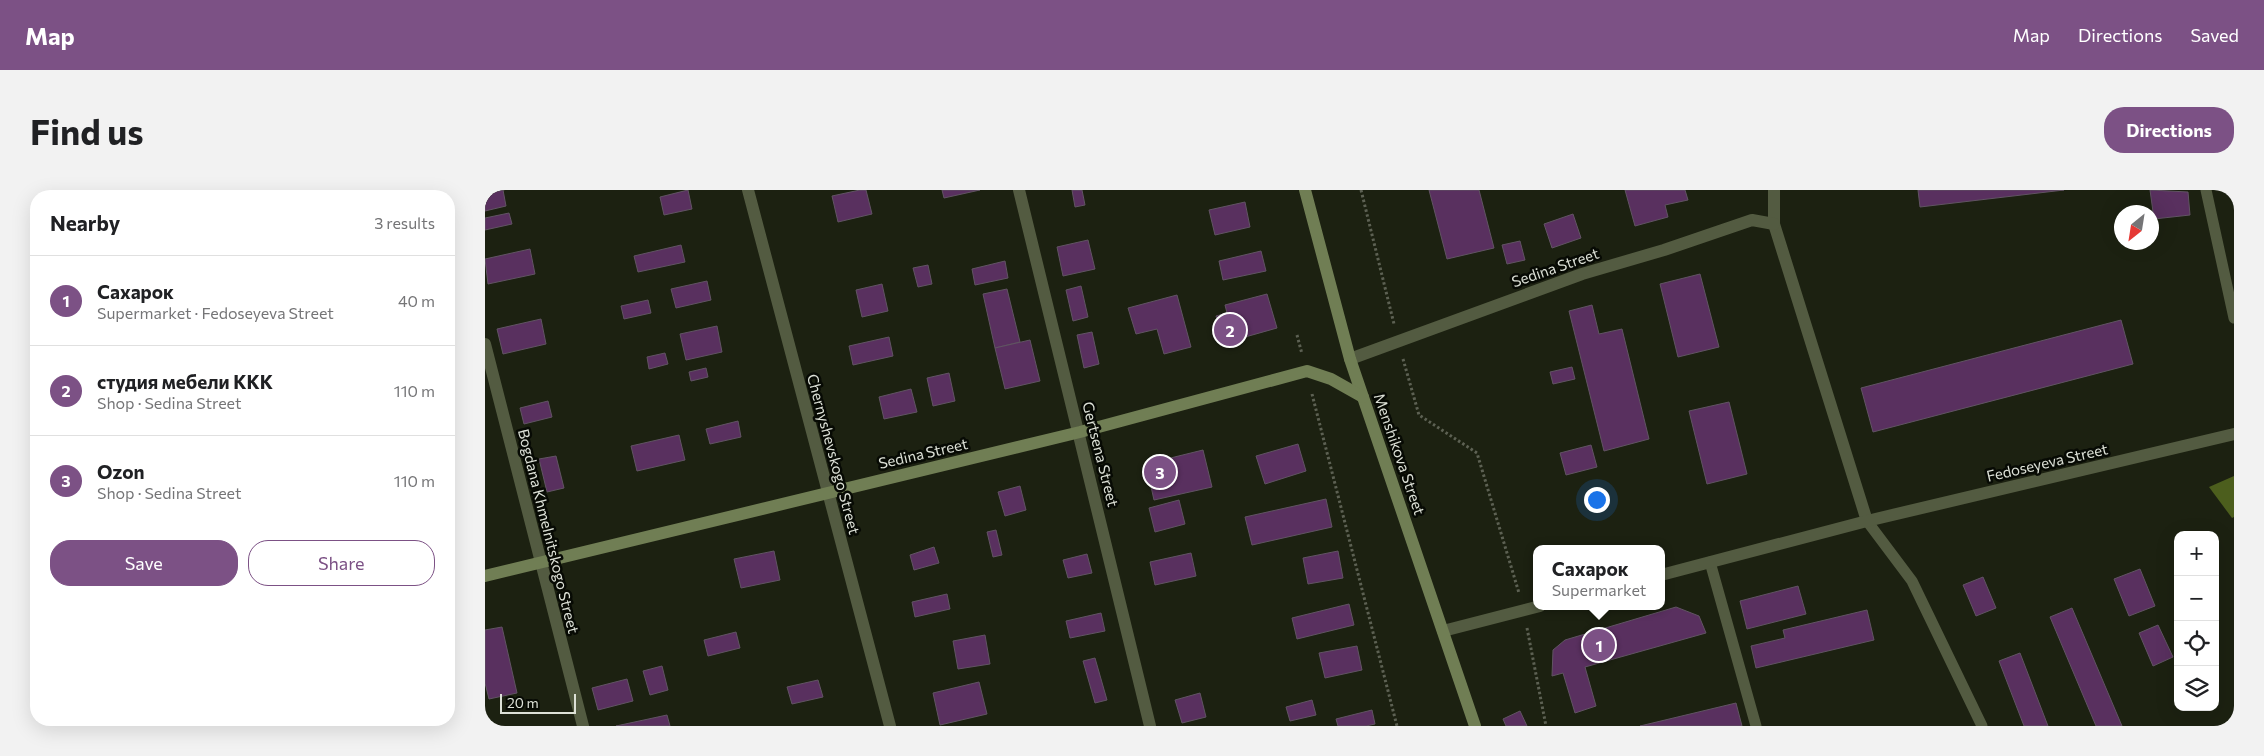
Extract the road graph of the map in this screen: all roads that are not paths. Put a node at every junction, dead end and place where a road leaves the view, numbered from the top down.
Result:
1 (749, 190) edge
2 (1019, 190) edge
3 (1305, 190) edge
4 (1774, 190) edge
5 (2206, 190) edge
6 (1774, 224) junction
7 (2234, 318) edge
8 (485, 344) edge
9 (1350, 359) junction
10 (1363, 397) junction
11 (1080, 432) junction
12 (2234, 434) edge
13 (827, 493) junction
14 (1867, 521) junction
15 (540, 562) junction
16 (1710, 562) junction
17 (1665, 574) edge
18 (485, 576) edge
19 (1533, 608) edge
20 (1443, 631) junction
21 (583, 726) edge
22 (890, 726) edge
23 (1150, 726) edge
24 (1475, 726) edge
25 (1757, 726) edge
26 (1982, 726) edge

1 - 13 street, Chernyshevskogo Street
2 - 11 street, Gertsena Street
3 - 9 main road, Menshikova Street
4 - 6 street
5 - 7 lane
6 - 9 street, Sedina Street
6 - 14 street
8 - 15 street, Bogdana Khmelnitskogo Street
9 - 10 main road, Menshikova Street
10 - 11 main road, Sedina Street
10 - 20 main road, Menshikova Street
11 - 13 main road, Sedina Street
11 - 23 street, Gertsena Street
12 - 14 street, Fedoseyeva Street
13 - 15 main road, Sedina Street
13 - 22 street, Chernyshevskogo Street
14 - 16 street, Fedoseyeva Street
14 - 26 lane
15 - 18 main road, Sedina Street
15 - 21 street, Bogdana Khmelnitskogo Street
16 - 17 street, Fedoseyeva Street
16 - 25 lane
19 - 20 street
20 - 24 main road, Menshikova Street

